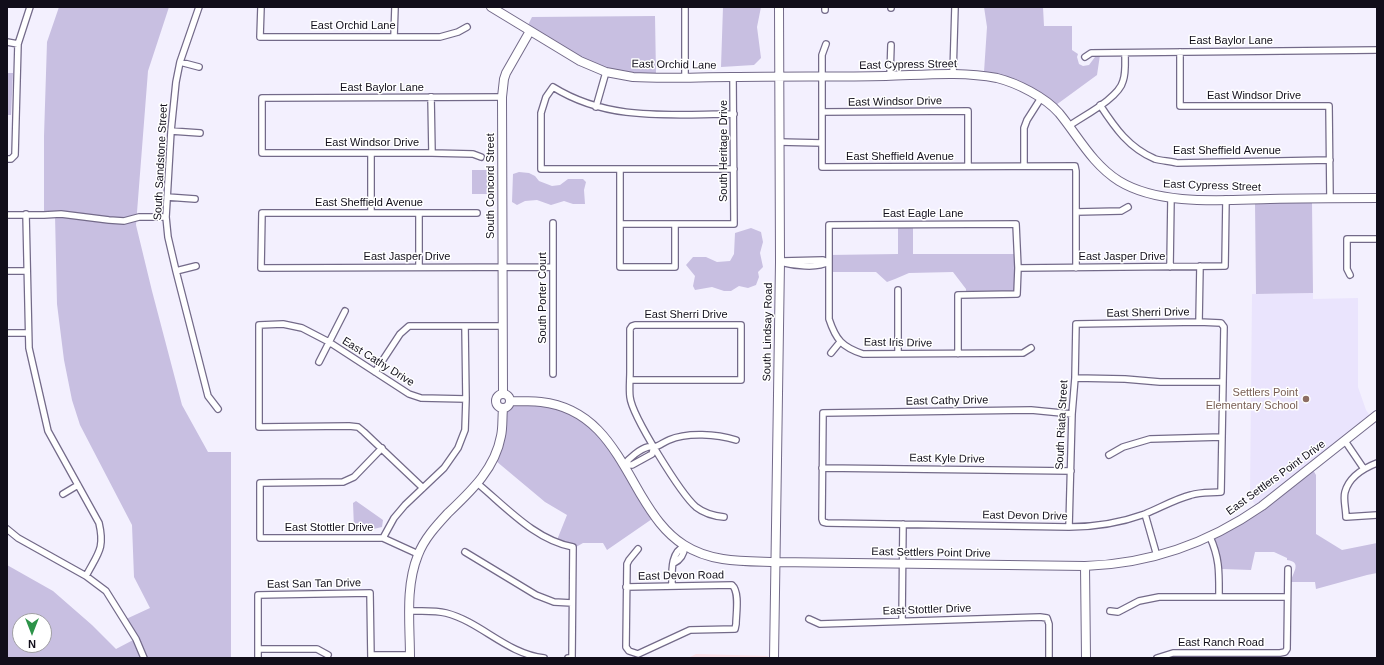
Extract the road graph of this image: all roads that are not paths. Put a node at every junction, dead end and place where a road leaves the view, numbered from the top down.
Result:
1 (30, 7) edge
2 (198, 7) edge
3 (261, 7) edge
4 (394, 7) edge
5 (492, 7) edge
6 (684, 7) edge
7 (779, 7) edge
8 (954, 7) edge
9 (467, 27) dead end
10 (530, 31) junction
11 (394, 37) junction
12 (7, 42) edge
13 (18, 44) junction
14 (826, 44) dead end
15 (891, 45) dead end
16 (1377, 50) edge
17 (1180, 52) junction
18 (1125, 53) junction
19 (1085, 57) dead end
20 (180, 62) junction
21 (199, 67) dead end
22 (606, 72) junction
23 (953, 74) junction
24 (890, 76) junction
25 (733, 77) junction
26 (779, 77) junction
27 (822, 77) junction
28 (685, 78) junction
29 (502, 97) junction
30 (432, 98) junction
31 (1041, 98) junction
32 (1100, 105) junction
33 (596, 107) junction
34 (822, 112) junction
35 (734, 114) junction
36 (1069, 126) junction
37 (171, 132) junction
38 (200, 133) dead end
39 (780, 142) junction
40 (822, 143) junction
41 (262, 153) joint
42 (371, 153) junction
43 (432, 153) junction
44 (481, 157) dead end
45 (9, 159) edge
46 (1330, 160) junction
47 (968, 166) junction
48 (1024, 166) junction
49 (620, 169) junction
50 (734, 169) junction
51 (167, 197) junction
52 (1171, 198) junction
53 (1330, 198) junction
54 (1377, 198) edge
55 (195, 199) dead end
56 (1226, 200) junction
57 (1128, 207) dead end
58 (1076, 212) junction
59 (371, 213) junction
60 (419, 213) junction
61 (477, 213) dead end
62 (26, 214) junction
63 (7, 215) edge
64 (166, 217) junction
65 (553, 223) dead end
66 (620, 224) junction
67 (675, 224) junction
68 (1377, 239) edge
69 (780, 262) junction
70 (828, 262) junction
71 (196, 266) dead end
72 (1200, 266) junction
73 (419, 267) junction
74 (502, 267) junction
75 (553, 267) junction
76 (1170, 267) junction
77 (261, 268) joint
78 (1018, 268) junction
79 (1076, 268) junction
80 (7, 271) edge
81 (27, 271) junction
82 (176, 272) junction
83 (1350, 274) dead end
84 (898, 290) dead end
85 (346, 311) dead end
86 (1199, 322) junction
87 (1076, 324) joint
88 (465, 326) junction
89 (502, 326) junction
90 (7, 333) edge
91 (28, 333) junction
92 (329, 342) junction
93 (840, 342) junction
94 (1031, 348) dead end
95 (831, 352) dead end
96 (898, 354) junction
97 (958, 354) junction
98 (319, 362) dead end
99 (375, 372) junction
100 (553, 374) dead end
101 (1075, 378) junction
102 (630, 380) junction
103 (1223, 382) junction
104 (502, 394) junction
105 (466, 399) junction
106 (510, 401) junction
107 (218, 409) dead end
108 (503, 409) junction
109 (1072, 414) junction
110 (1377, 415) edge
111 (1222, 437) junction
112 (736, 440) dead end
113 (1345, 441) junction
114 (654, 447) junction
115 (382, 448) junction
116 (1109, 455) dead end
117 (1377, 463) edge
118 (624, 465) junction
119 (822, 468) junction
120 (1364, 469) junction
121 (1071, 471) junction
122 (477, 483) junction
123 (78, 485) junction
124 (423, 488) junction
125 (63, 494) dead end
126 (1145, 514) junction
127 (1377, 515) edge
128 (724, 517) dead end
129 (903, 524) junction
130 (1069, 527) junction
131 (7, 528) edge
132 (1210, 537) junction
133 (383, 538) junction
134 (685, 546) junction
135 (638, 549) dead end
136 (465, 552) dead end
137 (418, 554) junction
138 (1157, 556) junction
139 (776, 562) junction
140 (903, 563) junction
141 (1085, 566) junction
142 (1288, 569) dead end
143 (86, 576) junction
144 (672, 586) junction
145 (626, 587) junction
146 (1220, 597) junction
147 (1287, 597) junction
148 (572, 603) junction
149 (410, 611) junction
150 (1110, 611) dead end
151 (809, 619) dead end
152 (902, 621) junction
153 (258, 649) junction
154 (328, 655) dead end
155 (370, 657) edge
156 (410, 657) edge
157 (144, 658) edge
158 (258, 658) edge
159 (544, 658) edge
160 (568, 658) edge
161 (572, 658) edge
162 (774, 658) edge
163 (1049, 658) edge
164 (1086, 658) edge
165 (1157, 658) edge

1 - 13 street
2 - 20 street, South Sandstone Street
3 - 11 street, East Orchid Lane
4 - 11 street
5 - 10 street
6 - 28 street
7 - 26 street, South Lindsay Road
8 - 23 street
9 - 11 street, East Orchid Lane
10 - 22 street, East Orchid Lane
10 - 29 street, South Concord Street
12 - 13 street
13 - 45 street
14 - 27 street
15 - 24 street
16 - 17 street, East Baylor Lane
17 - 18 street, East Baylor Lane
17 - 46 street, East Windsor Drive
18 - 19 street, East Baylor Lane
18 - 32 street
20 - 21 street
20 - 37 street, South Sandstone Street
22 - 28 street, East Orchid Lane
22 - 33 street
23 - 24 street, East Cypress Street
23 - 31 street, East Cypress Street
24 - 27 street, East Cypress Street
25 - 26 street, East Orchid Lane
25 - 28 street, East Orchid Lane
25 - 35 street, South Heritage Drive
26 - 27 street, East Cypress Street
26 - 39 street, South Lindsay Road
27 - 34 street
29 - 30 street, East Baylor Lane
29 - 74 street, South Concord Street
30 - 41 street, East Baylor Lane
30 - 43 street
31 - 36 street, East Cypress Street
31 - 48 street
32 - 36 street
32 - 46 street, East Sheffield Avenue
33 - 35 street
33 - 49 street
34 - 40 street
34 - 47 street, East Windsor Drive
35 - 50 street, South Heritage Drive
36 - 52 street, East Cypress Street
37 - 38 street
37 - 51 street, South Sandstone Street
39 - 40 street
39 - 69 street, South Lindsay Road
40 - 47 street, East Sheffield Avenue
41 - 42 street, East Windsor Drive
42 - 43 street, East Windsor Drive
42 - 59 street
43 - 44 street, East Windsor Drive
46 - 53 street
47 - 48 street, East Sheffield Avenue
48 - 58 street, East Sheffield Avenue
49 - 50 street
49 - 66 street
50 - 67 street, South Heritage Drive
51 - 55 street
51 - 64 street, South Sandstone Street
52 - 56 street, East Cypress Street
52 - 76 street
53 - 54 street, East Cypress Street
53 - 56 street, East Cypress Street
56 - 72 street, East Jasper Drive
57 - 58 street
58 - 79 street
59 - 60 street, East Sheffield Avenue
59 - 77 street, East Sheffield Avenue
60 - 61 street, East Sheffield Avenue
60 - 73 street
62 - 63 street
62 - 64 street
62 - 81 street
64 - 82 street, South Sandstone Street
65 - 75 street, South Porter Court
66 - 67 street
66 - 67 street
68 - 83 street
69 - 70 street
69 - 139 street, South Lindsay Road
70 - 78 street, East Eagle Lane
70 - 93 street
71 - 82 street
72 - 76 street, East Jasper Drive
72 - 86 street
73 - 74 street, East Jasper Drive
73 - 77 street, East Jasper Drive
74 - 75 street, East Jasper Drive
74 - 89 street, South Concord Street
75 - 100 street, South Porter Court
76 - 79 street, East Jasper Drive
78 - 79 street, East Jasper Drive
78 - 97 street
80 - 81 street
81 - 91 street
82 - 107 street, South Sandstone Street
84 - 96 street
85 - 92 street
86 - 87 street, East Sherri Drive
86 - 103 street, East Sherri Drive
87 - 101 street, South Riata Street
88 - 89 street
88 - 99 street
88 - 105 street
89 - 104 street, South Concord Street
90 - 91 street
91 - 123 street
92 - 98 street, East Cathy Drive
92 - 99 street, East Cathy Drive
92 - 115 street, East Cathy Drive
93 - 95 street
93 - 96 street, East Iris Drive
94 - 97 street, East Iris Drive
96 - 97 street, East Iris Drive
99 - 105 street, East Cathy Drive
101 - 103 street
101 - 109 street, South Riata Street
102 - 102 street, East Sherri Drive
102 - 114 street
103 - 111 street
104 - 106 street
104 - 108 street
105 - 124 street
106 - 108 street
106 - 118 street, East Settlers Point Drive
108 - 122 street
109 - 119 street, East Cathy Drive
109 - 121 street, South Riata Street
110 - 113 street, East Settlers Point Drive
111 - 116 street
111 - 126 street, East Devon Drive
112 - 114 street
113 - 120 street
113 - 132 street, East Settlers Point Drive
114 - 118 street
114 - 128 street
115 - 124 street
115 - 133 street, East Stottler Drive
117 - 120 street
118 - 134 street, East Settlers Point Drive
119 - 121 street, East Kyle Drive
119 - 129 street, East Devon Drive
120 - 127 street
121 - 130 street, South Riata Street
122 - 137 street
122 - 148 street
123 - 125 street
123 - 143 street
124 - 133 street
126 - 130 street, East Devon Drive
126 - 138 street
129 - 130 street, East Devon Drive
129 - 140 street
131 - 143 street
132 - 138 street, East Settlers Point Drive
132 - 146 street
133 - 137 street, East Stottler Drive
134 - 139 street, East Settlers Point Drive
134 - 144 street
135 - 145 street
136 - 148 street
137 - 149 street
138 - 141 street, East Settlers Point Drive
139 - 140 street, East Settlers Point Drive
139 - 162 street, South Lindsay Road
140 - 141 street, East Settlers Point Drive
140 - 152 street
141 - 164 street
142 - 147 street
143 - 157 street
144 - 145 street, East Devon Road
144 - 145 street, East Devon Road
146 - 147 street
146 - 150 street
147 - 165 street, East Ranch Road
148 - 161 street
149 - 156 street
149 - 159 street
151 - 152 street, East Stottler Drive
152 - 163 street, East Stottler Drive
153 - 154 street
153 - 155 street, East San Tan Drive
153 - 158 street
155 - 156 street
160 - 161 street

